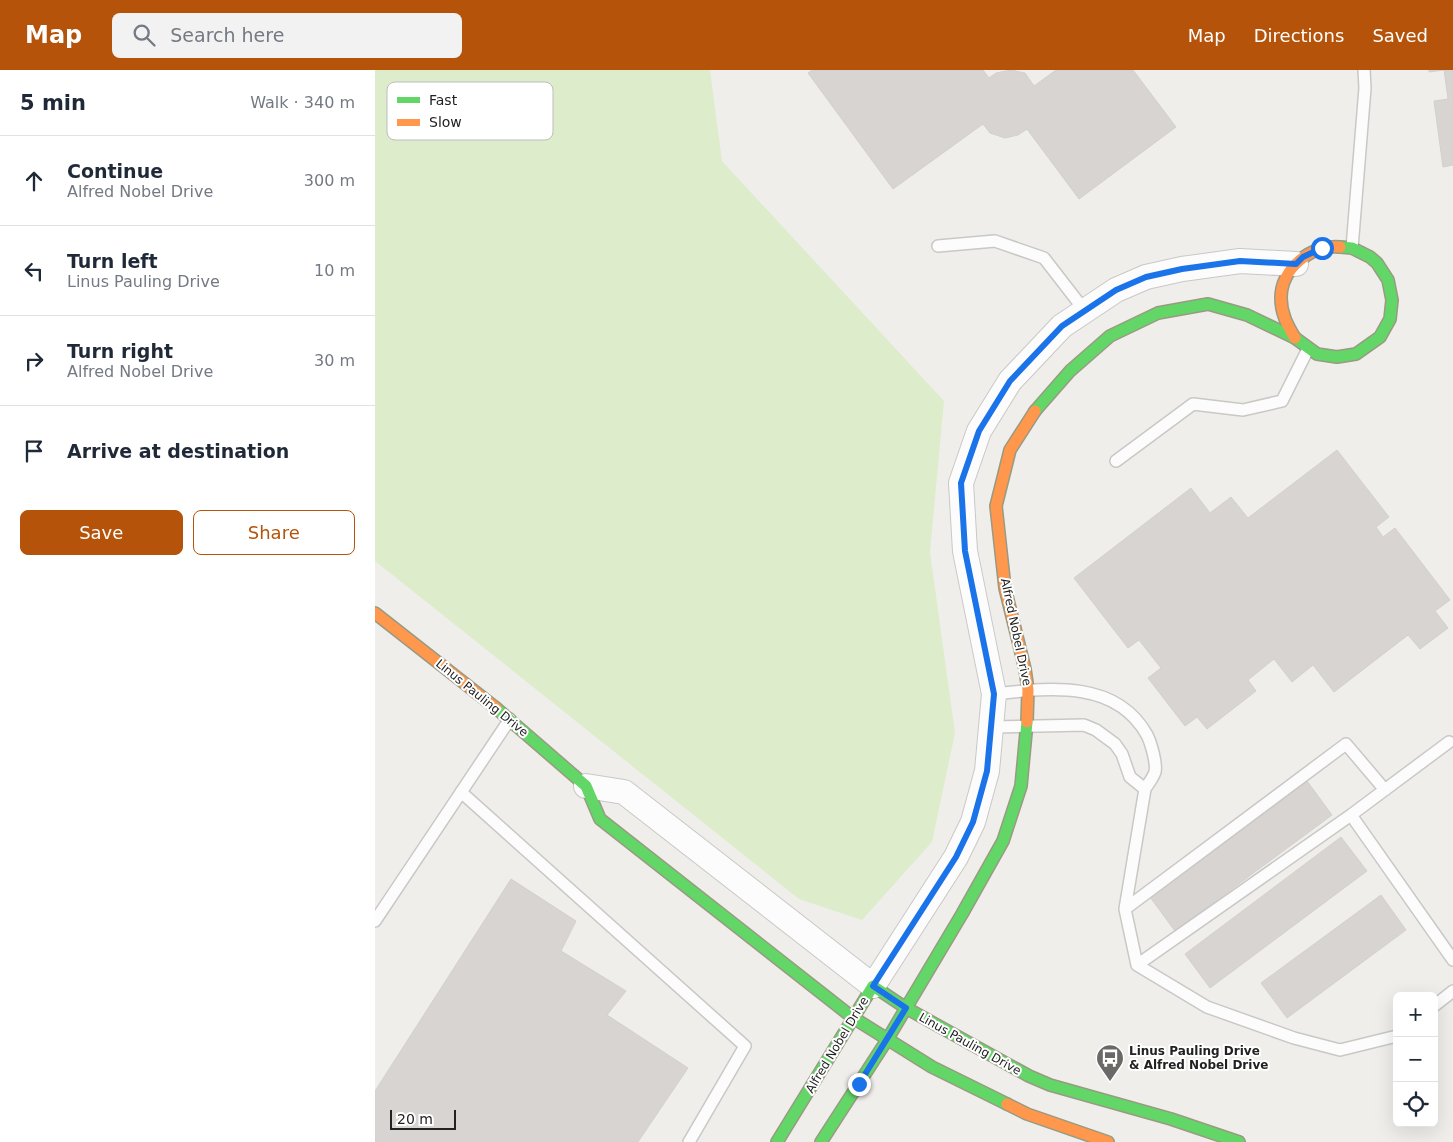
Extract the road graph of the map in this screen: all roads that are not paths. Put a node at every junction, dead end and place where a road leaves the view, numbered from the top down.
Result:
1 (1364, 70) edge
2 (938, 246) dead end
3 (1352, 248) junction
4 (1296, 264) junction
5 (1085, 310) junction
6 (1295, 338) junction
7 (1308, 349) junction
8 (1116, 461) dead end
9 (375, 613) edge
10 (1028, 690) junction
11 (994, 694) junction
12 (510, 719) junction
13 (1027, 726) junction
14 (991, 727) junction
15 (1449, 742) dead end
16 (586, 786) junction
17 (1145, 789) junction
18 (1385, 790) junction
19 (461, 792) junction
20 (1351, 816) junction
21 (1125, 909) junction
22 (375, 921) edge
23 (1453, 960) edge
24 (1137, 965) junction
25 (873, 986) junction
26 (1453, 991) edge
27 (1438, 1003) edge
28 (906, 1008) junction
29 (852, 1017) junction
30 (1393, 1037) edge
31 (887, 1040) junction
32 (689, 1142) edge
33 (777, 1142) edge
34 (821, 1142) edge
35 (1108, 1142) edge
36 (1239, 1142) edge

1 - 3 lane
2 - 5 lane
3 - 4 street, Alfred Nobel Drive
3 - 7 street, Alfred Nobel Drive
4 - 5 street, Alfred Nobel Drive
4 - 6 street, Alfred Nobel Drive
5 - 11 street, Alfred Nobel Drive
6 - 7 street, Alfred Nobel Drive
6 - 10 street, Alfred Nobel Drive
7 - 8 lane
9 - 12 street, Linus Pauling Drive
10 - 11 lane
10 - 13 street, Alfred Nobel Drive
10 - 17 lane
11 - 14 street, Alfred Nobel Drive
12 - 16 street, Linus Pauling Drive
12 - 19 lane
13 - 14 lane
13 - 17 lane
13 - 28 street, Alfred Nobel Drive
14 - 25 street, Alfred Nobel Drive
15 - 18 lane
16 - 25 street, Linus Pauling Drive
16 - 29 street, Linus Pauling Drive
17 - 21 lane
18 - 20 lane
18 - 21 lane
19 - 22 lane
19 - 32 lane
20 - 23 lane
20 - 24 lane
21 - 24 lane
24 - 30 lane
25 - 28 street, Linus Pauling Drive
25 - 29 street, Alfred Nobel Drive
26 - 27 lane
28 - 31 street, Alfred Nobel Drive
28 - 36 street, Linus Pauling Drive
29 - 31 street, Linus Pauling Drive
29 - 33 street, Alfred Nobel Drive
31 - 34 street, Alfred Nobel Drive
31 - 35 street, Linus Pauling Drive

